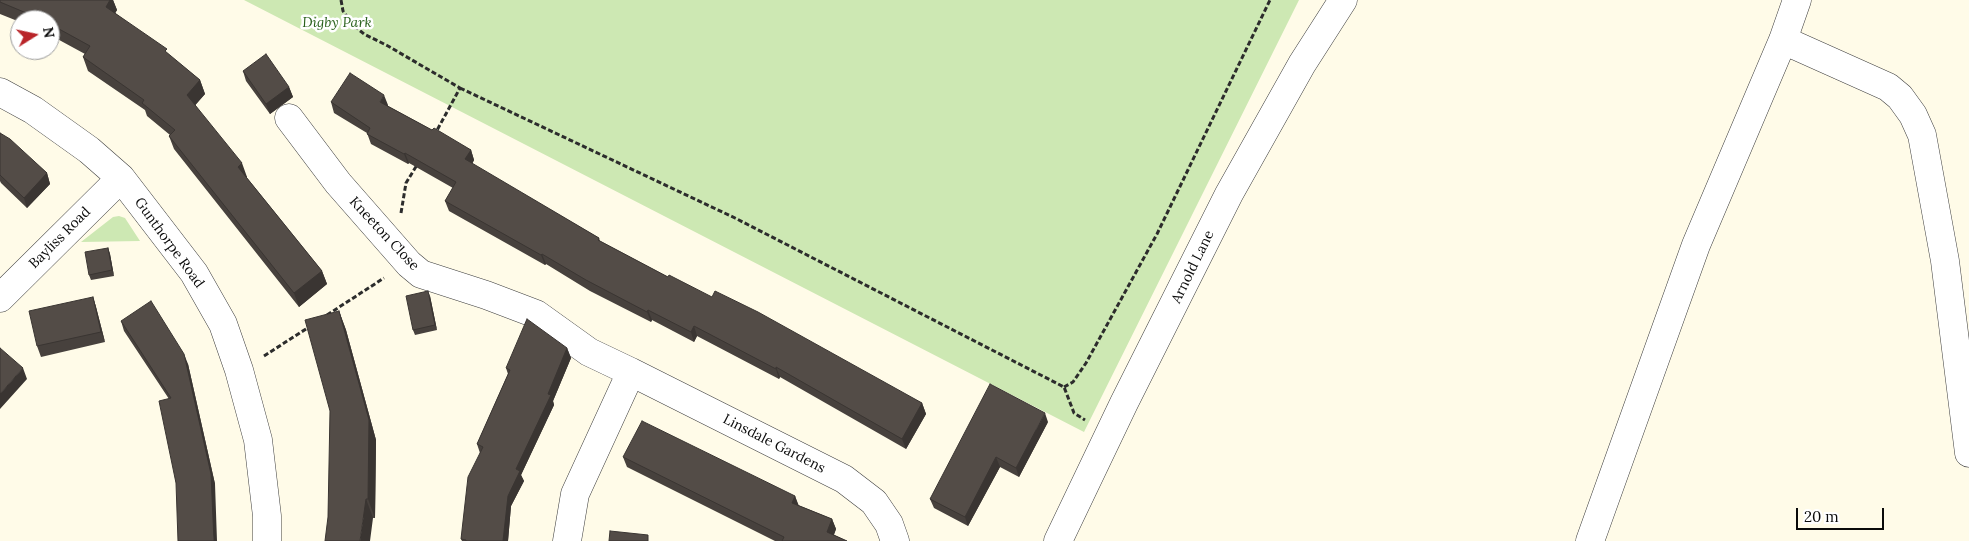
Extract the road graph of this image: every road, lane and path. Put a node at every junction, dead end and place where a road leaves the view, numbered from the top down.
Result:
1 (341, 0) edge
2 (1270, 0) edge
3 (1343, 0) edge
4 (1797, 0) edge
5 (1783, 40) junction
6 (460, 88) junction
7 (0, 92) edge
8 (289, 118) dead end
9 (434, 136) edge
10 (420, 160) edge
11 (121, 178) junction
12 (401, 254) junction
13 (0, 298) edge
14 (319, 320) edge
15 (310, 326) edge
16 (565, 334) joint
17 (239, 370) junction
18 (631, 372) junction
19 (1064, 387) junction
20 (1089, 422) dead end
21 (1969, 453) edge
22 (267, 541) edge
23 (567, 541) edge
24 (895, 541) edge
25 (1058, 541) edge
26 (1590, 541) edge

1 - 6 path
2 - 19 path
3 - 25 street, Arnold Lane
4 - 5 street
5 - 21 street
5 - 26 street
6 - 9 path
6 - 19 path
7 - 11 street, Gunthorpe Road
8 - 12 street, Kneeton Close
10 - 12 path
11 - 13 street, Bayliss Road
11 - 17 street, Gunthorpe Road
12 - 14 path
12 - 16 street, Kneeton Close
15 - 17 path
16 - 18 street, Linsdale Gardens
17 - 22 street, Gunthorpe Road
18 - 23 street
18 - 24 street, Linsdale Gardens
19 - 20 path

